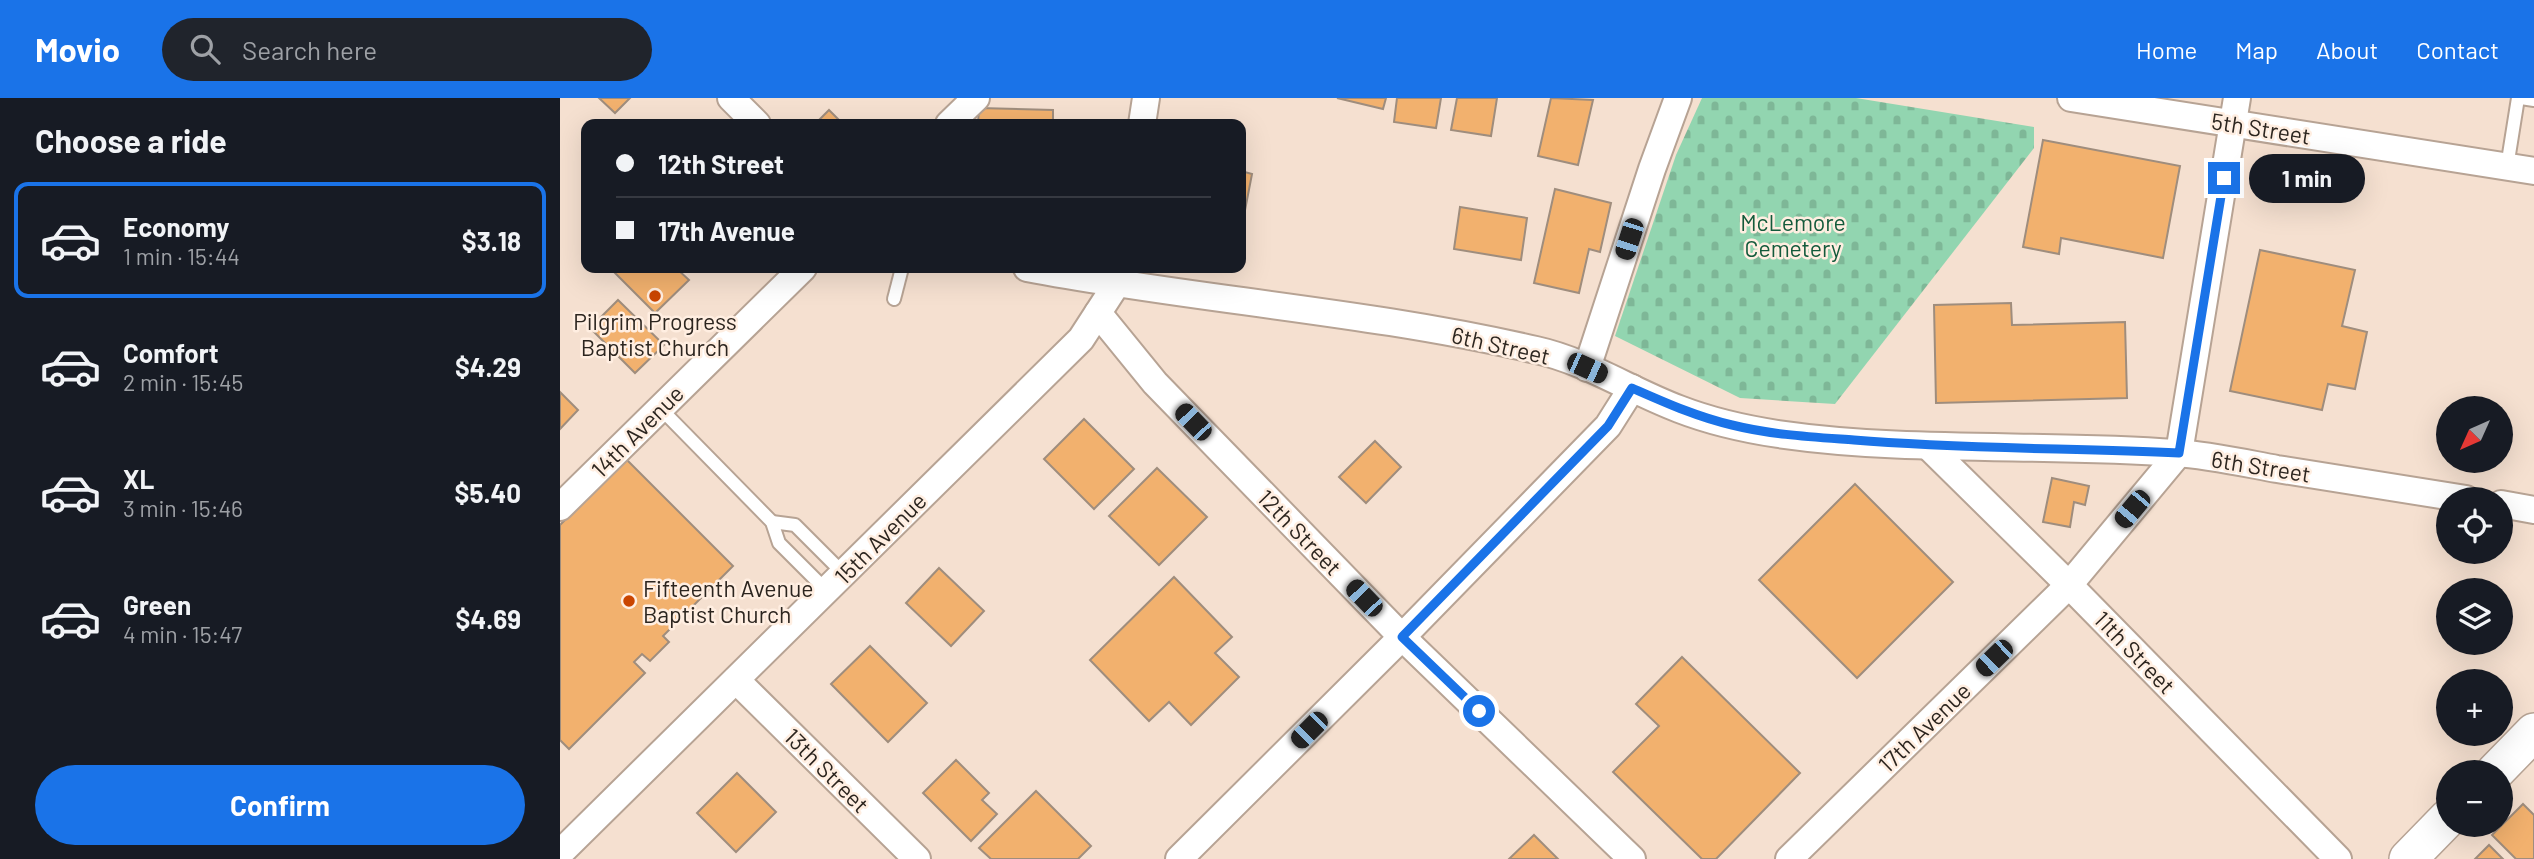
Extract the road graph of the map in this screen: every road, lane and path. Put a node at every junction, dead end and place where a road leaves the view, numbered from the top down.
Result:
1 (731, 98) edge
2 (976, 98) edge
3 (1146, 98) edge
4 (1678, 98) edge
5 (2071, 98) edge
6 (2520, 98) edge
7 (2534, 100) edge
8 (2235, 111) edge
9 (752, 119) edge
10 (954, 119) edge
11 (1143, 119) edge
12 (2507, 167) junction
13 (2534, 171) edge
14 (798, 273) edge
15 (901, 273) edge
16 (1084, 273) edge
17 (1118, 276) edge
18 (894, 299) dead end
19 (1098, 313) junction
20 (1587, 368) junction
21 (1632, 388) junction
22 (660, 408) junction
23 (1929, 447) junction
24 (2179, 453) junction
25 (2436, 494) edge
26 (2513, 506) edge
27 (560, 507) edge
28 (2534, 510) edge
29 (772, 522) junction
30 (836, 582) junction
31 (2069, 585) junction
32 (1402, 637) junction
33 (736, 680) junction
34 (2534, 732) edge
35 (2506, 760) edge
36 (2436, 830) edge
37 (560, 853) edge
38 (917, 859) edge
39 (1179, 859) edge
40 (1632, 859) edge
41 (1789, 859) edge
42 (2338, 859) edge
43 (2408, 859) edge

1 - 9 street
2 - 10 street
3 - 11 street
4 - 20 street
5 - 8 street, 5th Street
6 - 7 lane
6 - 12 lane
8 - 12 street, 5th Street
8 - 24 street
12 - 13 street, 5th Street
14 - 22 street, 14th Avenue
15 - 18 lane
16 - 17 street, 6th Street
17 - 19 street, 15th Avenue
17 - 20 street, 6th Street
19 - 30 street, 15th Avenue
19 - 32 street, 12th Street
20 - 21 street, 6th Street
21 - 23 street, 6th Street
21 - 32 street
22 - 27 street, 14th Avenue
22 - 29 lane
23 - 24 street, 6th Street
23 - 31 street, 11th Street
24 - 25 street, 6th Street
24 - 31 street, 17th Avenue
26 - 28 street
29 - 30 lane
29 - 30 lane
30 - 33 street, 15th Avenue
31 - 41 street, 17th Avenue
31 - 42 street, 11th Street
32 - 39 street
32 - 40 street, 12th Street
33 - 37 street, 15th Avenue
33 - 38 street, 13th Street
34 - 35 street
36 - 43 street

